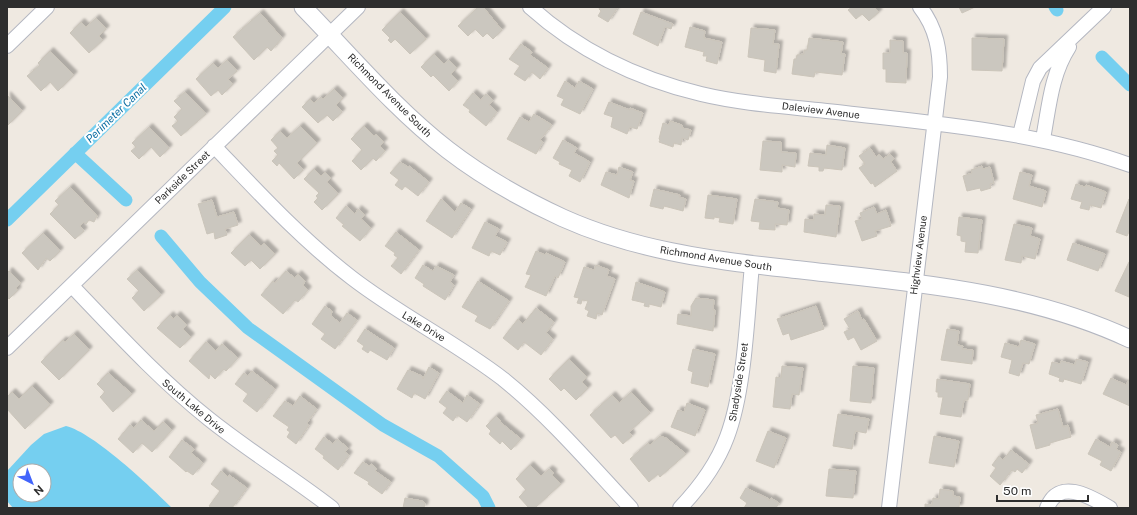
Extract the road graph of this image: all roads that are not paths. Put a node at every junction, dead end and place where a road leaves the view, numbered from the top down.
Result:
1 (47, 7) edge
2 (303, 7) edge
3 (358, 7) edge
4 (530, 7) edge
5 (920, 7) edge
6 (1104, 7) edge
7 (330, 34) junction
8 (1075, 35) junction
9 (7, 46) edge
10 (935, 123) junction
11 (1020, 136) junction
12 (1043, 139) junction
13 (214, 146) junction
14 (1130, 165) edge
15 (752, 265) junction
16 (914, 283) junction
17 (72, 286) junction
18 (1130, 339) edge
19 (7, 348) edge
20 (332, 508) edge
21 (631, 508) edge
22 (680, 508) edge
23 (889, 508) edge
24 (1047, 508) edge
25 (1110, 508) edge

1 - 9 street
2 - 7 street, Richmond Avenue South
3 - 7 street, Parkside Street
4 - 10 street, Daleview Avenue
5 - 10 street, Highview Avenue
6 - 8 street
7 - 13 street, Parkside Street
7 - 15 street, Richmond Avenue South
8 - 11 street
8 - 12 street
10 - 11 street, Daleview Avenue
10 - 16 street, Highview Avenue
11 - 12 street, Daleview Avenue
12 - 14 street, Daleview Avenue
13 - 17 street, Parkside Street
13 - 21 street, Lake Drive
15 - 16 street, Richmond Avenue South
15 - 22 street, Shadyside Street
16 - 18 street, Richmond Avenue South
16 - 23 street, Highview Avenue
17 - 19 street, Parkside Street
17 - 20 street, South Lake Drive
24 - 25 street

